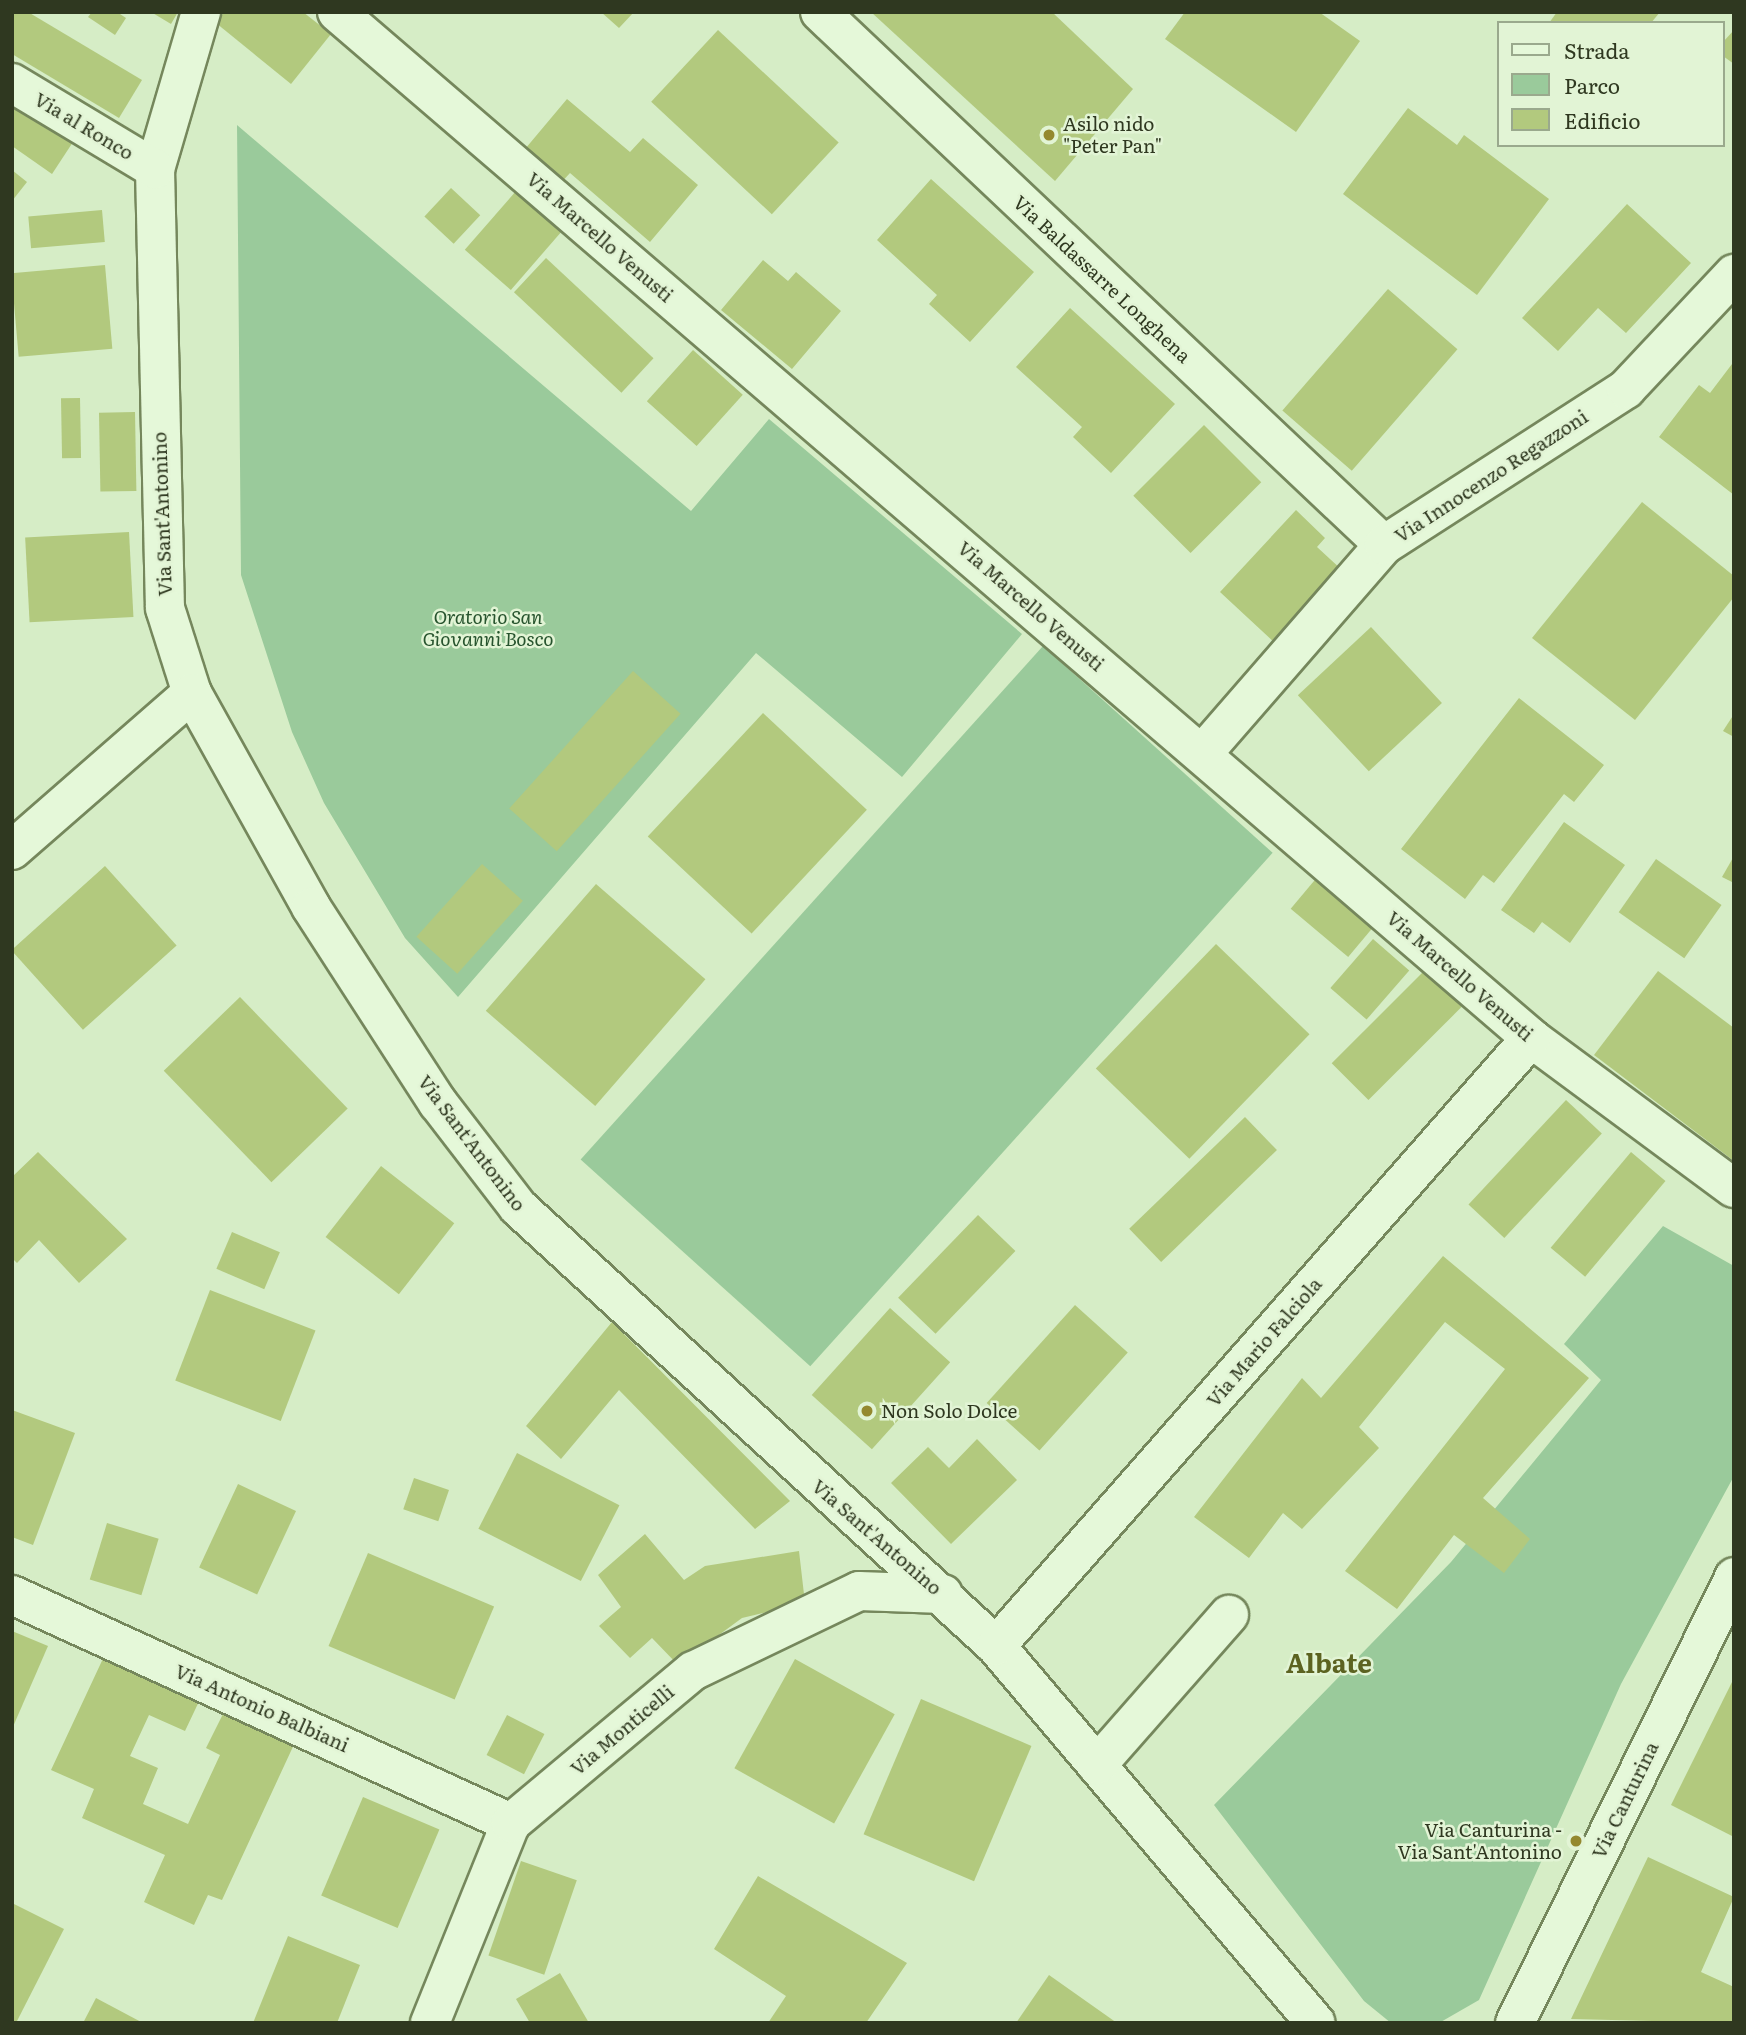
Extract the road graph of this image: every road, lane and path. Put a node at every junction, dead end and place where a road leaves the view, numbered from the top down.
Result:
1 (201, 12) edge
2 (337, 12) edge
3 (820, 12) edge
4 (12, 83) edge
5 (155, 169) junction
6 (1734, 274) edge
7 (1384, 545) junction
8 (192, 693) junction
9 (1203, 753) junction
10 (12, 850) edge
11 (1531, 1038) junction
12 (1734, 1188) edge
13 (1734, 1577) edge
14 (943, 1594) junction
15 (12, 1595) edge
16 (1229, 1615) dead end
17 (996, 1646) junction
18 (1097, 1765) junction
19 (511, 1823) junction
20 (430, 2023) edge
21 (1316, 2023) edge
22 (1515, 2023) edge

1 - 5 street, Via Sant'Antonino
2 - 9 street, Via Marcello Venusti
3 - 7 street, Via Baldassarre Longhena
4 - 5 street, Via al Ronco
5 - 8 street, Via Sant'Antonino
6 - 7 street, Via Innocenzo Regazzoni
7 - 9 street, Via Innocenzo Regazzoni
8 - 10 street
8 - 14 street, Via Sant'Antonino
9 - 11 street, Via Marcello Venusti
11 - 12 street, Via Marcello Venusti
11 - 17 street, Via Mario Falciola
13 - 22 street, Via Canturina
14 - 17 street, Via Sant'Antonino
14 - 19 street, Via Monticelli
15 - 19 street, Via Antonio Balbiani
16 - 18 street
17 - 18 street, Via Sant'Antonino
18 - 21 street, Via Sant'Antonino
19 - 20 street, Via Monticelli

